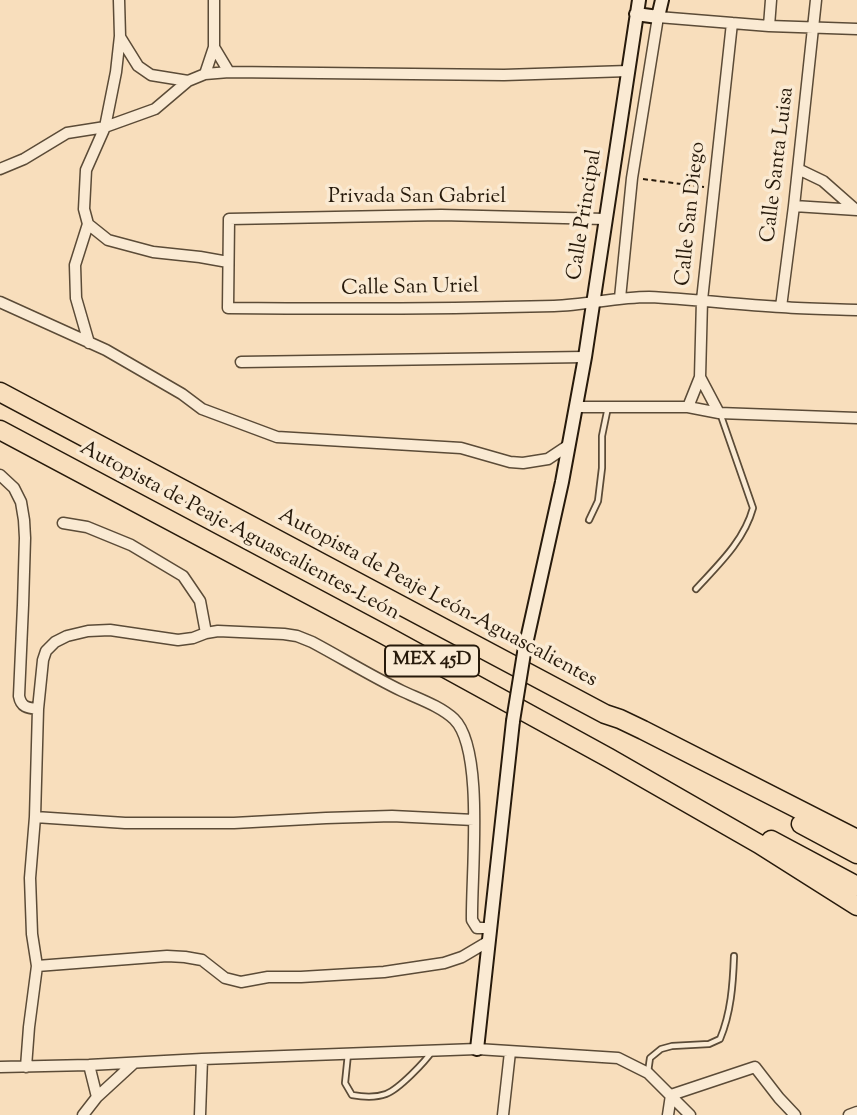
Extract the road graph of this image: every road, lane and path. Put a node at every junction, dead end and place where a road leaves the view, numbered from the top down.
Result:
1 (119, 0) edge
2 (214, 0) edge
3 (639, 0) edge
4 (662, 0) edge
5 (771, 0) edge
6 (816, 0) edge
7 (636, 14) junction
8 (658, 17) junction
9 (732, 23) junction
10 (769, 26) junction
11 (814, 27) junction
12 (857, 29) edge
13 (120, 36) junction
14 (214, 47) junction
15 (628, 71) junction
16 (229, 72) junction
17 (205, 74) junction
18 (188, 81) junction
19 (105, 127) junction
20 (0, 169) edge
21 (798, 169) junction
22 (632, 178) junction
23 (715, 189) junction
24 (794, 206) junction
25 (856, 210) edge
26 (605, 219) junction
27 (88, 223) junction
28 (228, 262) junction
29 (620, 298) junction
30 (702, 300) junction
31 (0, 302) edge
32 (593, 303) junction
33 (781, 307) junction
34 (857, 310) edge
35 (89, 342) junction
36 (585, 357) junction
37 (241, 362) dead end
38 (700, 377) junction
39 (0, 392) edge
40 (576, 407) junction
41 (608, 407) junction
42 (688, 407) junction
43 (719, 413) junction
44 (857, 418) edge
45 (0, 430) edge
46 (569, 440) junction
47 (0, 475) edge
48 (589, 520) dead end
49 (63, 523) dead end
50 (696, 589) dead end
51 (206, 633) junction
52 (38, 709) junction
53 (604, 714) junction
54 (609, 758) junction
55 (35, 817) junction
56 (474, 820) junction
57 (857, 839) edge
58 (857, 854) edge
59 (857, 886) edge
60 (857, 906) edge
61 (489, 935) junction
62 (734, 956) dead end
63 (37, 966) junction
64 (477, 1049) junction
65 (433, 1050) junction
66 (510, 1052) junction
67 (348, 1053) junction
68 (202, 1059) junction
69 (134, 1063) junction
70 (89, 1065) junction
71 (0, 1067) edge
72 (26, 1067) junction
73 (648, 1073) junction
74 (671, 1095) junction
75 (97, 1097) junction
76 (857, 1112) edge
77 (83, 1115) edge
78 (200, 1115) edge
79 (503, 1115) edge
80 (668, 1115) edge
81 (690, 1115) edge
82 (795, 1115) edge
83 (849, 1115) edge

1 - 13 street
2 - 14 street
3 - 7 street, Calle Principal
4 - 8 street
5 - 10 street
6 - 11 street, Calle Santa Luisa
7 - 8 street
7 - 15 street, Calle Principal
8 - 9 street
8 - 22 street
9 - 10 street
9 - 23 street, Calle San Diego
10 - 11 street
11 - 12 street
11 - 21 street, Calle Santa Luisa
13 - 18 street
13 - 19 street
14 - 16 street
14 - 17 street
15 - 16 street
15 - 26 street, Calle Principal
16 - 17 street
17 - 18 street
18 - 19 street
19 - 20 street
19 - 27 street
21 - 24 street, Calle Santa Luisa
21 - 25 street
22 - 23 path
22 - 29 street
23 - 30 street, Calle San Diego
24 - 25 street
24 - 33 street, Calle Santa Luisa
26 - 28 street, Privada San Gabriel
26 - 32 street, Calle Principal
27 - 28 street
27 - 35 street
28 - 32 street, Calle San Uriel
29 - 30 street, Calle San Uriel
29 - 32 street, Calle San Uriel
30 - 33 street, Calle San Uriel
30 - 38 street, Calle San Diego
31 - 35 street
32 - 36 street, Calle Principal
33 - 34 street, Calle San Uriel
35 - 46 street
36 - 37 street
36 - 40 street, Calle Principal
38 - 42 street, Calle San Diego
38 - 43 street
39 - 53 highway, Autopista de Peaje León-Aguascalientes / MEX 45D
40 - 41 street
40 - 46 street, Calle Principal
41 - 42 street
41 - 48 lane
42 - 43 street
43 - 44 street
43 - 50 lane
45 - 54 highway, Autopista de Peaje Aguascalientes-León / MEX 45D
46 - 61 street, Calle Principal, bridge
47 - 52 street
49 - 51 street
51 - 52 street
51 - 56 street
52 - 55 street
53 - 57 highway, Autopista de Peaje León-Aguascalientes / MEX 45D
53 - 58 highway
54 - 59 highway
54 - 60 highway, Autopista de Peaje Aguascalientes-León / MEX 45D
55 - 56 street
55 - 63 street
56 - 61 street
61 - 63 street
61 - 64 street, Calle Principal
62 - 73 lane
63 - 72 street
64 - 65 street
64 - 66 street
65 - 67 street
65 - 67 lane
66 - 73 street
66 - 79 street
67 - 68 street
68 - 69 street
68 - 78 street
69 - 70 street
69 - 75 street
70 - 72 street
70 - 75 street
71 - 72 street
73 - 74 street
74 - 80 street
74 - 81 street
74 - 82 street
75 - 77 street
76 - 83 street

